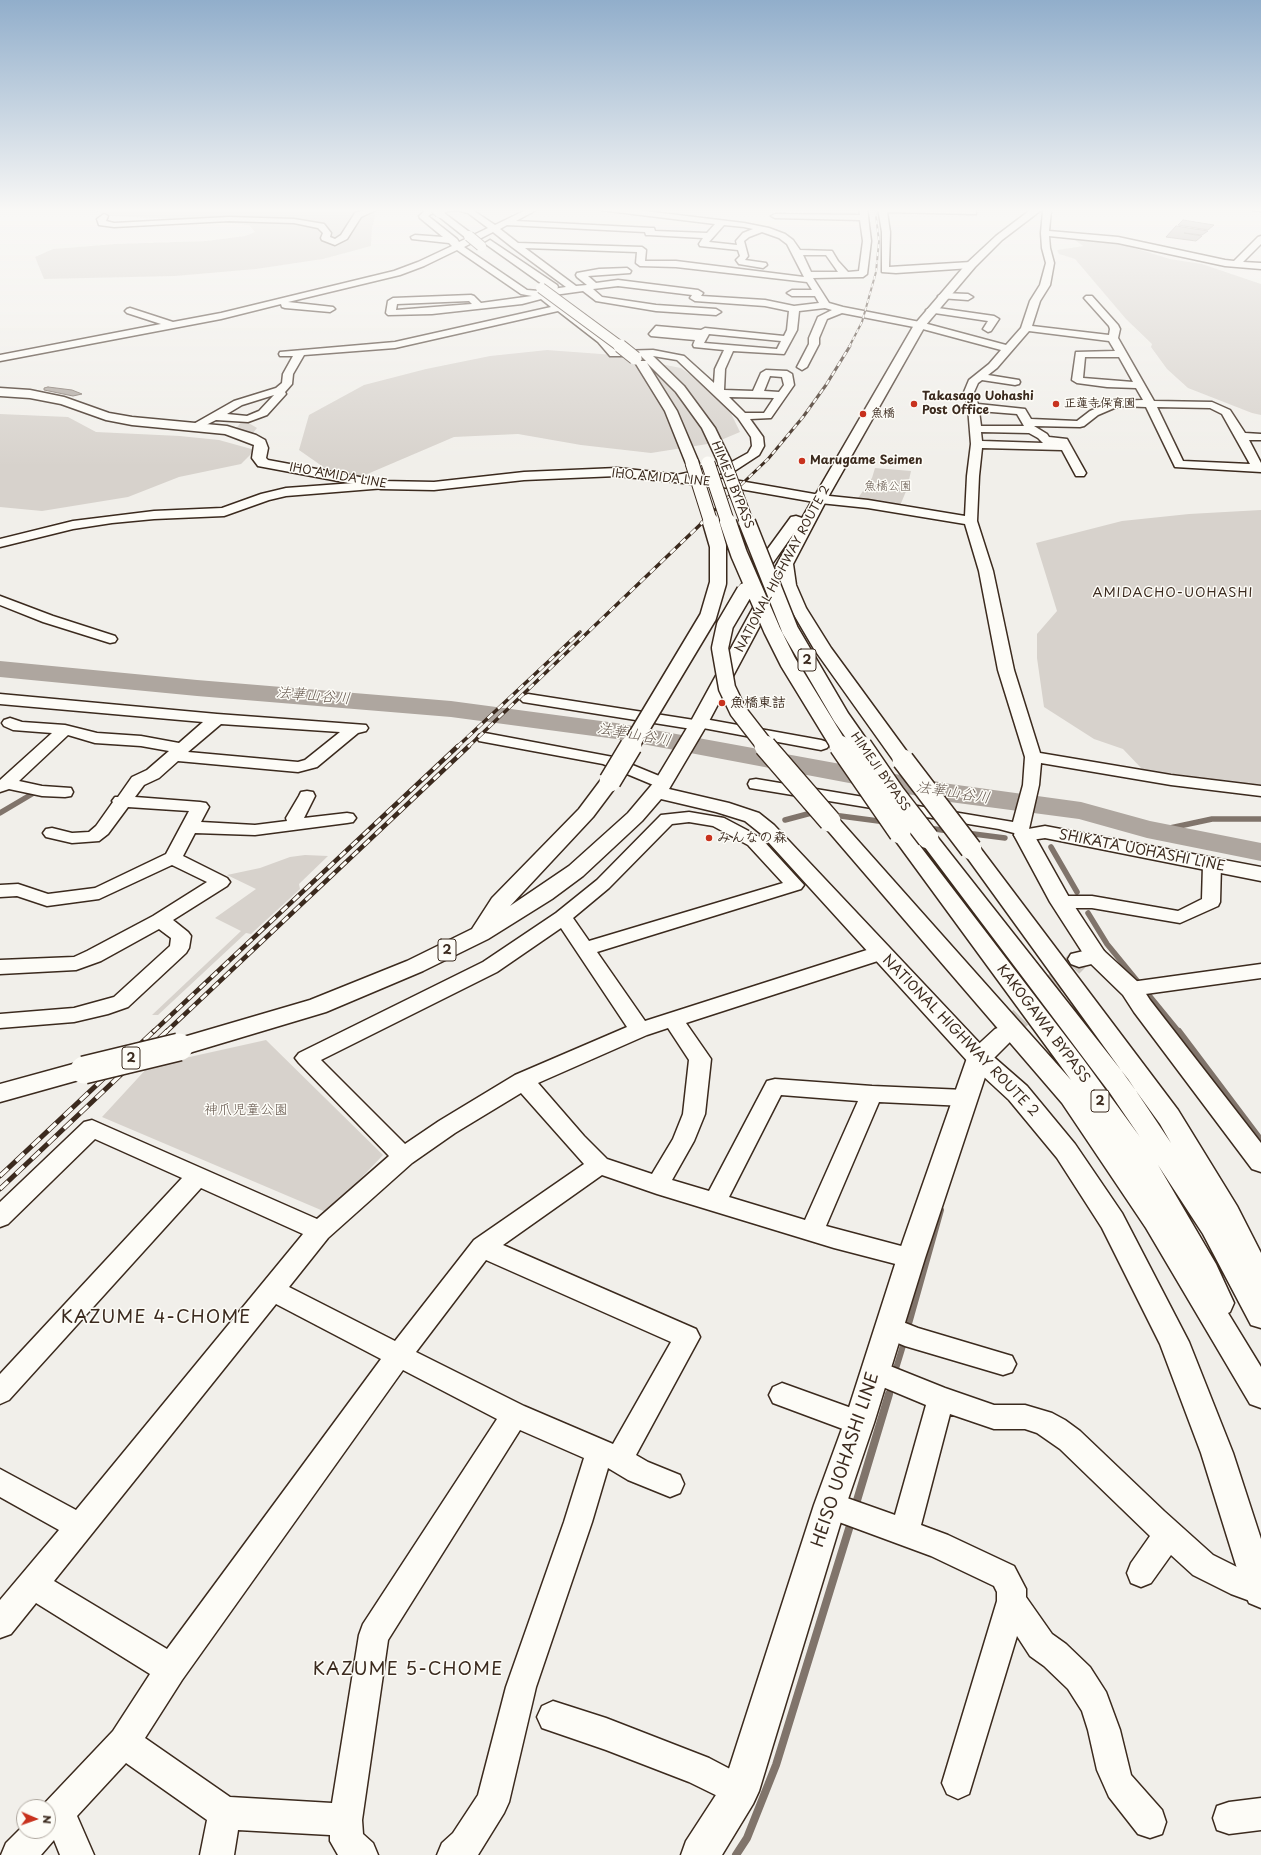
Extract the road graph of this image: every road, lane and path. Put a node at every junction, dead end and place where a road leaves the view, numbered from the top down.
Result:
1 (301, 295) edge
2 (310, 295) edge
3 (537, 295) edge
4 (543, 295) edge
5 (543, 295) edge
6 (564, 295) edge
7 (596, 295) edge
8 (644, 295) edge
9 (697, 295) edge
10 (819, 295) edge
11 (1039, 295) edge
12 (304, 296) junction
13 (943, 296) joint
14 (968, 296) dead end
15 (1103, 298) dead end
16 (273, 303) junction
17 (634, 304) junction
18 (825, 305) junction
19 (333, 306) dead end
20 (479, 306) junction
21 (986, 307) dead end
22 (559, 308) junction
23 (841, 310) junction
24 (931, 310) junction
25 (130, 311) dead end
26 (726, 312) dead end
27 (794, 312) junction
28 (771, 315) dead end
29 (979, 317) junction
30 (1054, 323) dead end
31 (438, 324) dead end
32 (1027, 324) junction
33 (173, 325) junction
34 (920, 325) junction
35 (988, 330) dead end
36 (453, 332) junction
37 (1113, 338) junction
38 (786, 339) junction
39 (730, 348) junction
40 (1008, 349) junction
41 (302, 352) junction
42 (284, 354) dead end
43 (1122, 354) junction
44 (686, 357) dead end
45 (0, 358) edge
46 (641, 359) junction
47 (805, 366) dead end
48 (712, 368) junction
49 (980, 377) junction
50 (1015, 382) dead end
51 (1140, 385) junction
52 (0, 392) edge
53 (274, 392) junction
54 (719, 392) junction
55 (757, 394) junction
56 (782, 395) junction
57 (1150, 403) junction
58 (973, 407) junction
59 (214, 416) junction
60 (742, 416) junction
61 (690, 424) dead end
62 (196, 426) junction
63 (1029, 426) junction
64 (976, 429) junction
65 (1241, 436) junction
66 (1261, 436) edge
67 (977, 444) junction
68 (1067, 447) junction
69 (707, 459) junction
70 (1260, 468) edge
71 (1080, 473) dead end
72 (681, 478) junction
73 (381, 485) junction
74 (816, 498) junction
75 (971, 521) junction
76 (0, 542) edge
77 (785, 564) junction
78 (1, 601) edge
79 (110, 639) dead end
80 (0, 699) edge
81 (528, 699) dead end
82 (38, 702) junction
83 (217, 719) junction
84 (699, 724) junction
85 (5, 726) edge
86 (65, 730) junction
87 (485, 738) dead end
88 (821, 745) dead end
89 (178, 753) junction
90 (1033, 757) junction
91 (663, 784) junction
92 (756, 784) dead end
93 (3, 785) edge
94 (1261, 791) edge
95 (64, 793) dead end
96 (307, 796) dead end
97 (122, 801) junction
98 (347, 818) dead end
99 (296, 824) junction
100 (190, 827) junction
101 (1022, 829) junction
102 (52, 833) dead end
103 (900, 833) joint
104 (928, 838) joint
105 (172, 858) junction
106 (1212, 865) junction
107 (1261, 874) edge
108 (0, 891) edge
109 (1076, 902) junction
110 (563, 917) junction
111 (160, 920) junction
112 (480, 934) junction
113 (585, 949) junction
114 (880, 953) junction
115 (0, 967) edge
116 (1261, 971) edge
117 (1141, 987) junction
118 (674, 1020) junction
119 (0, 1021) edge
120 (640, 1030) junction
121 (1003, 1035) tunnel mouth
122 (979, 1058) junction
123 (523, 1081) junction
124 (0, 1093) edge
125 (872, 1094) junction
126 (965, 1098) junction
127 (404, 1157) junction
128 (1261, 1162) edge
129 (599, 1165) junction
130 (198, 1176) junction
131 (657, 1185) junction
132 (714, 1202) junction
133 (0, 1217) edge
134 (320, 1231) junction
135 (812, 1231) junction
136 (482, 1247) junction
137 (911, 1258) junction
138 (1261, 1281) edge
139 (272, 1290) junction
140 (1261, 1316) edge
141 (890, 1328) junction
142 (398, 1356) junction
143 (1003, 1364) dead end
144 (884, 1377) junction
145 (0, 1392) edge
146 (1261, 1394) edge
147 (782, 1395) dead end
148 (941, 1399) junction
149 (515, 1415) junction
150 (859, 1422) junction
151 (609, 1457) junction
152 (0, 1482) edge
153 (670, 1484) dead end
154 (830, 1505) junction
155 (80, 1527) junction
156 (905, 1532) junction
157 (1169, 1534) junction
158 (1141, 1573) dead end
159 (32, 1584) junction
160 (1261, 1591) edge
161 (1012, 1601) junction
162 (0, 1623) edge
163 (172, 1669) junction
164 (553, 1717) dead end
165 (124, 1742) junction
166 (958, 1783) dead end
167 (740, 1791) junction
168 (225, 1814) junction
169 (1261, 1814) edge
170 (56, 1815) edge
171 (1229, 1818) dead end
172 (346, 1820) junction
173 (1150, 1822) dead end
174 (56, 1830) edge
175 (33, 1839) edge
176 (18, 1855) edge
177 (77, 1855) edge
178 (217, 1855) edge
179 (361, 1855) edge
180 (454, 1855) edge
181 (700, 1855) edge

1 - 12 street
2 - 12 street
3 - 20 street
4 - 22 street
5 - 46 main road, HIMEJI BYPASS / 2, bridge
6 - 46 main road, HIMEJI BYPASS / 2
7 - 17 street
8 - 17 street
9 - 27 street
10 - 18 street
11 - 32 street
12 - 16 street
13 - 14 street
13 - 24 main road, NATIONAL HIGHWAY ROUTE 2 / 2
15 - 37 street
16 - 19 street
16 - 33 street
17 - 26 street
18 - 23 street
18 - 27 street
20 - 20 street
21 - 29 street
22 - 36 street
22 - 54 street
23 - 34 street
23 - 47 street
24 - 29 street
24 - 34 main road, NATIONAL HIGHWAY ROUTE 2 / 2
25 - 33 street
27 - 28 street
27 - 38 street
29 - 35 street
30 - 32 street
31 - 36 street
32 - 37 street
32 - 40 street
33 - 45 street
34 - 40 street
34 - 74 main road, NATIONAL HIGHWAY ROUTE 2 / 2
36 - 41 street
37 - 43 street
38 - 39 street
38 - 39 street
39 - 48 street
40 - 49 street
41 - 42 street
41 - 53 street
43 - 51 street
43 - 51 street
44 - 48 street
46 - 61 main road, HIMEJI BYPASS / 2
46 - 69 main road
46 - 69 main road, HIMEJI BYPASS / 2
48 - 54 street
49 - 50 street
49 - 58 street
51 - 57 street
52 - 62 main road, IHO AMIDA LINE
53 - 59 street
53 - 59 street
54 - 55 street
54 - 60 street
55 - 56 street
55 - 56 street
56 - 60 street
57 - 63 street
57 - 65 street
57 - 70 street
58 - 63 street
58 - 64 street
59 - 62 street
60 - 72 street
62 - 73 main road, IHO AMIDA LINE
63 - 64 street
63 - 68 street
64 - 67 street
65 - 66 street
65 - 70 street
67 - 68 street
67 - 75 street
68 - 71 street
69 - 103 main road, HIMEJI BYPASS / 2, bridge
69 - 104 main road, HIMEJI BYPASS / 2, bridge
69 - 112 main road, bridge
72 - 73 main road, IHO AMIDA LINE
72 - 74 main road, IHO AMIDA LINE
73 - 76 street
74 - 75 street
74 - 77 main road, NATIONAL HIGHWAY ROUTE 2 / 2
74 - 146 main road, bridge
75 - 90 street
77 - 84 main road, NATIONAL HIGHWAY ROUTE 2 / 2
77 - 138 main road, bridge
78 - 79 street
80 - 82 street
81 - 84 street
82 - 83 street
82 - 85 street
83 - 89 street
83 - 89 street
84 - 88 street
84 - 91 main road, NATIONAL HIGHWAY ROUTE 2 / 2
85 - 86 street
86 - 89 street
86 - 93 street
87 - 91 street
89 - 97 street
90 - 94 street
90 - 101 street
91 - 112 main road, NATIONAL HIGHWAY ROUTE 2 / 2
91 - 114 main road, NATIONAL HIGHWAY ROUTE 2
92 - 101 street
93 - 95 street
96 - 99 street
97 - 100 street
97 - 102 street
98 - 99 street
99 - 100 street
100 - 105 street
101 - 106 main road, SHIKATA UOHASHI LINE
101 - 109 main road
103 - 146 main road, KAKOGAWA BYPASS / 2
104 - 140 main road, KAKOGAWA BYPASS / 2
105 - 108 street
105 - 111 street
106 - 107 main road, SHIKATA UOHASHI LINE
106 - 109 street
109 - 117 main road
110 - 113 street
110 - 113 street
110 - 127 street
111 - 115 street
111 - 119 street
112 - 124 main road, NATIONAL HIGHWAY ROUTE 2 / 2, bridge
113 - 120 street
114 - 118 street
114 - 122 main road, NATIONAL HIGHWAY ROUTE 2
116 - 117 street
117 - 128 main road
118 - 120 street
118 - 131 street
120 - 123 street
121 - 122 main road
122 - 126 main road, HEISO UOHASHI LINE
122 - 160 main road, NATIONAL HIGHWAY ROUTE 2
123 - 127 street
123 - 129 street
125 - 126 street
125 - 132 street
125 - 135 street
126 - 137 main road, HEISO UOHASHI LINE
127 - 134 street
129 - 131 street
129 - 136 street
130 - 133 street
130 - 134 street
130 - 145 street
131 - 132 street
132 - 135 street
134 - 139 street
135 - 137 street
136 - 142 street
136 - 151 street
137 - 141 main road, HEISO UOHASHI LINE
139 - 142 street
139 - 155 street
141 - 143 street
141 - 144 main road, HEISO UOHASHI LINE
142 - 149 street
142 - 163 street
144 - 148 street
144 - 150 main road, HEISO UOHASHI LINE
147 - 150 street
148 - 156 street
148 - 157 street
149 - 151 street
149 - 172 street
150 - 154 main road, HEISO UOHASHI LINE
151 - 153 street
151 - 180 street
152 - 155 street
154 - 156 street
154 - 167 main road, HEISO UOHASHI LINE
155 - 159 street
156 - 161 street
157 - 158 street
157 - 160 street
159 - 162 street
159 - 163 street
161 - 166 street
161 - 173 street
163 - 165 street
164 - 167 street
165 - 168 street
165 - 170 street
167 - 181 main road, HEISO UOHASHI LINE
168 - 172 street
168 - 178 street
169 - 171 street
172 - 179 street
174 - 177 street
175 - 176 street

